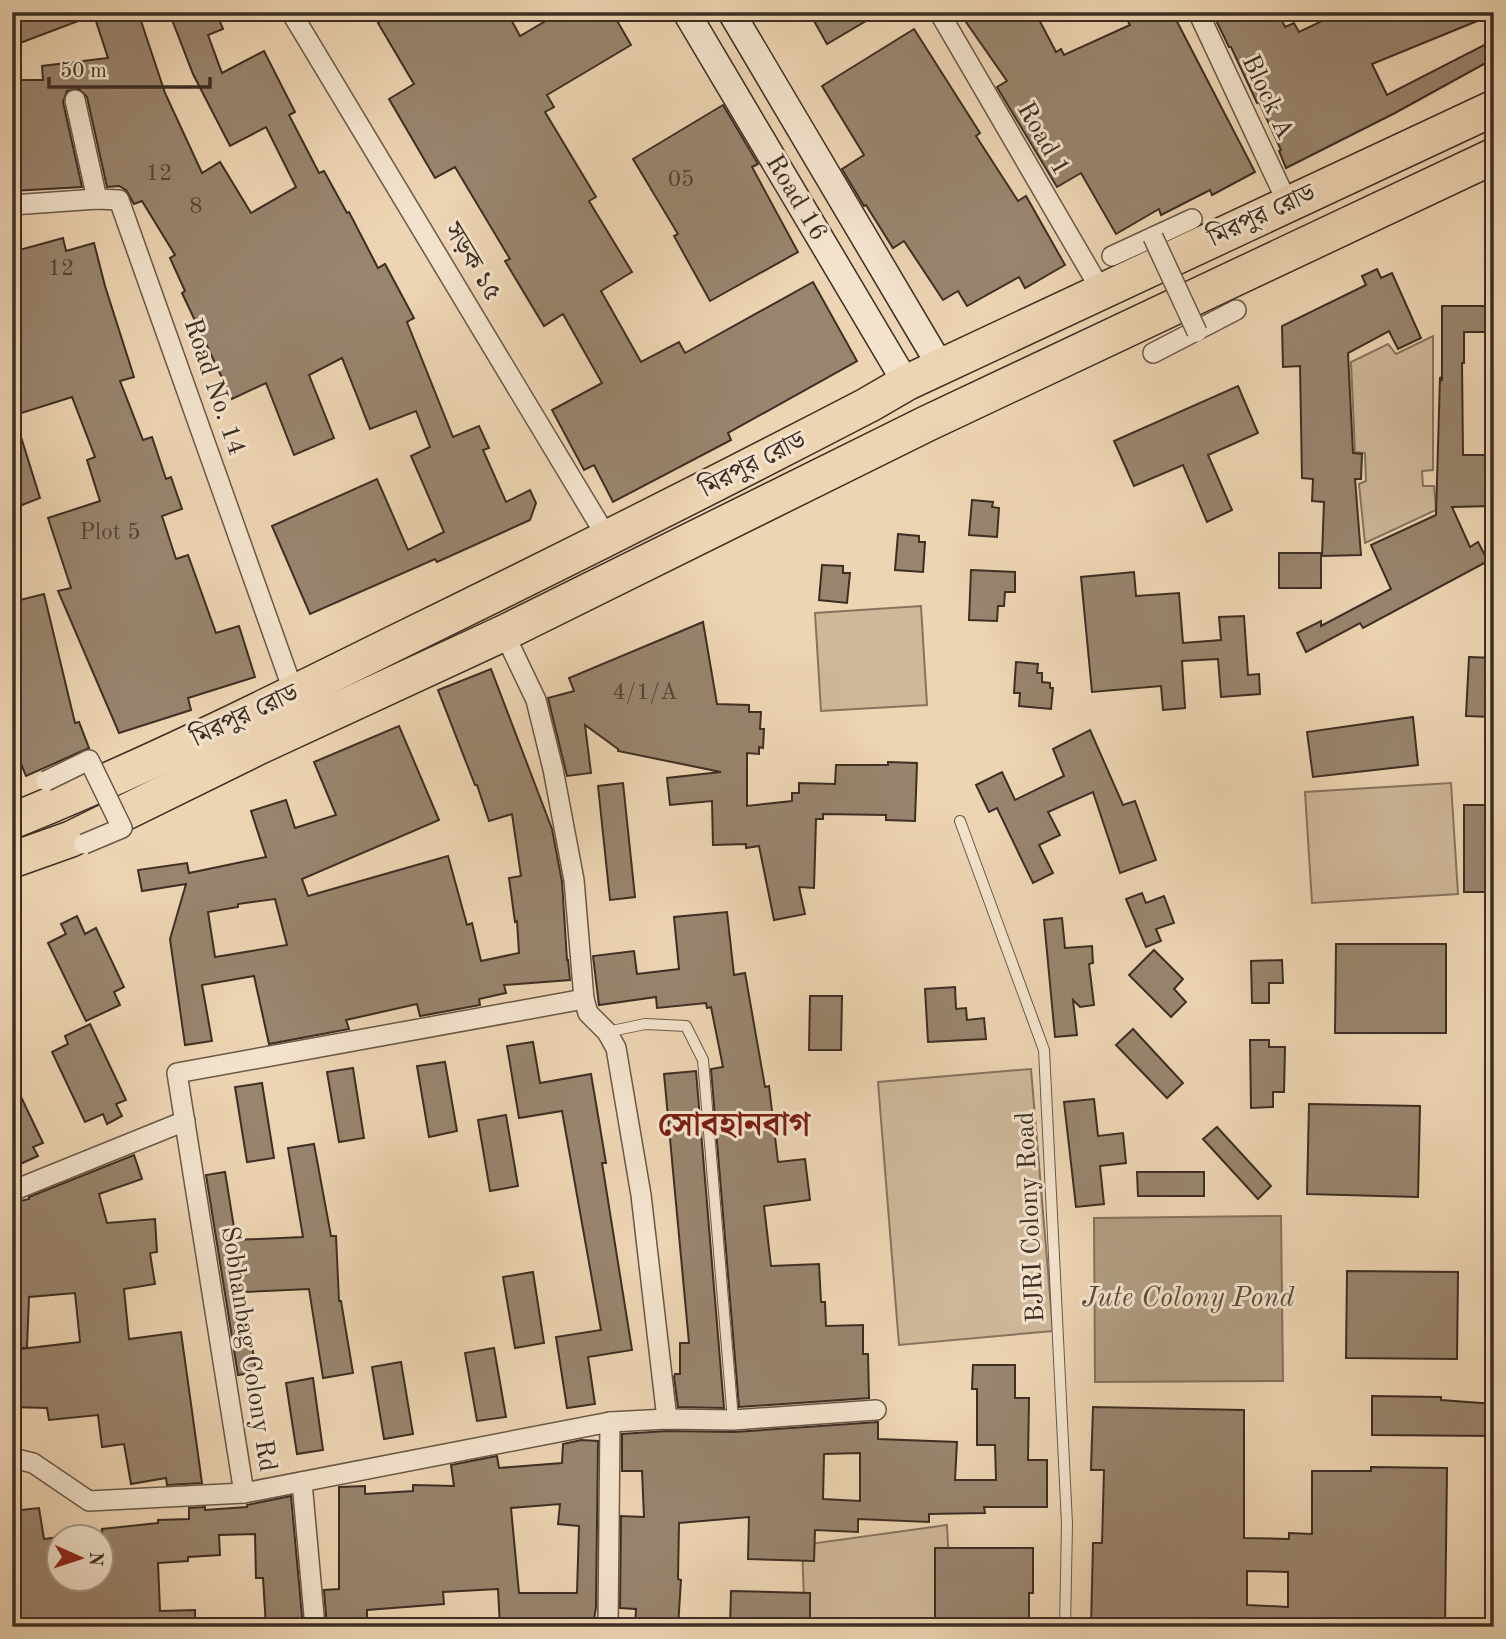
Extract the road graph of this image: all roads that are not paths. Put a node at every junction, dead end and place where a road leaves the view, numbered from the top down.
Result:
1 (292, 12) edge
2 (686, 12) edge
3 (731, 12) edge
4 (939, 12) edge
5 (1198, 12) edge
6 (75, 100) dead end
7 (1494, 108) edge
8 (1494, 156) edge
9 (97, 199) junction
10 (1289, 204) junction
11 (12, 205) edge
12 (1192, 219) dead end
13 (1153, 237) junction
14 (1112, 256) dead end
15 (1102, 292) junction
16 (1236, 310) dead end
17 (1197, 332) junction
18 (1153, 353) dead end
19 (941, 367) junction
20 (906, 383) junction
21 (926, 424) junction
22 (608, 539) junction
23 (504, 633) junction
24 (294, 693) junction
25 (253, 731) junction
26 (46, 781) dead end
27 (12, 821) edge
28 (960, 821) dead end
29 (84, 844) dead end
30 (12, 860) edge
31 (584, 999) junction
32 (607, 1032) junction
33 (185, 1121) junction
34 (12, 1191) edge
35 (876, 1410) dead end
36 (667, 1419) junction
37 (733, 1420) junction
38 (610, 1422) junction
39 (12, 1458) edge
40 (302, 1482) junction
41 (244, 1493) junction
42 (316, 1627) edge
43 (608, 1627) edge
44 (1065, 1627) edge

1 - 22 street, সড়ক ১৫
2 - 20 main road, Road 16
3 - 19 main road, Road 16
4 - 15 street, Road 1
5 - 10 street, Block A
6 - 9 street
7 - 10 highway, মিরপুর রোড
8 - 21 highway, মিরপুর রোড
9 - 11 street, Road No. 14
9 - 24 street, Road No. 14
10 - 15 highway, মিরপুর রোড
12 - 13 street
13 - 14 street
13 - 17 street, bridge
15 - 19 highway, মিরপুর রোড
16 - 17 street
17 - 18 street
19 - 20 highway, মিরপুর রোড
20 - 21 highway
20 - 22 highway, মিরপুর রোড
21 - 23 highway, মিরপুর রোড
22 - 24 highway, মিরপুর রোড
23 - 25 highway, মিরপুর রোড
23 - 31 street
24 - 25 highway, মিরপুর রোড
25 - 27 highway, মিরপুর রোড
25 - 30 highway, মিরপুর রোড
26 - 29 street, bridge
28 - 44 lane, BJRI Colony Road
31 - 32 street
31 - 33 street, Sobhanbag Colony Rd
32 - 36 street
32 - 37 lane
33 - 34 street
33 - 41 street, Sobhanbag Colony Rd
35 - 37 street, Sobhanbag Colony Rd
36 - 37 street, Sobhanbag Colony Rd
36 - 38 street, Sobhanbag Colony Rd
38 - 40 street, Sobhanbag Colony Rd
38 - 43 street
39 - 41 street
40 - 41 street, Sobhanbag Colony Rd
40 - 42 street

